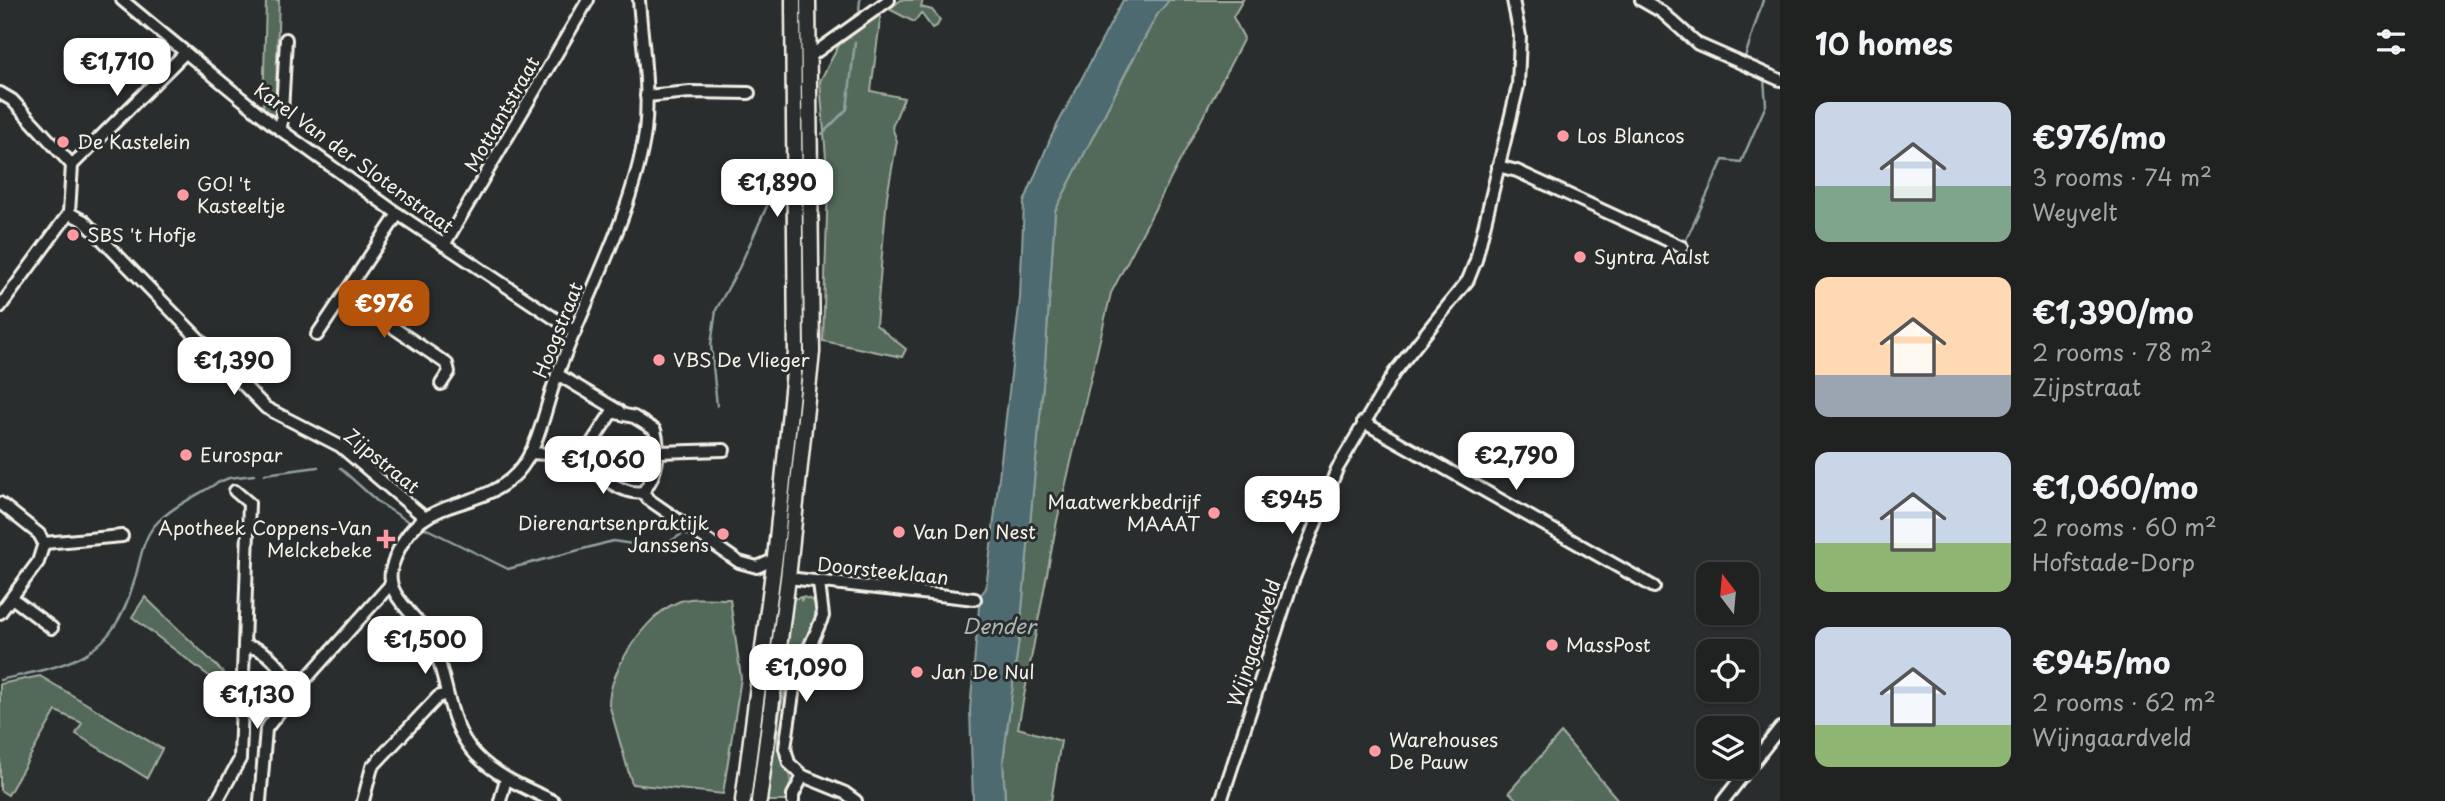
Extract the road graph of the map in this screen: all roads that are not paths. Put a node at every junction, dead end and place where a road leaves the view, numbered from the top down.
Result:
1 (122, 0) edge
2 (589, 0) edge
3 (639, 0) edge
4 (793, 0) edge
5 (808, 0) edge
6 (889, 0) edge
7 (1513, 0) edge
8 (1642, 0) edge
9 (286, 39) dead end
10 (185, 53) junction
11 (809, 57) junction
12 (1780, 80) edge
13 (0, 93) edge
14 (749, 93) dead end
15 (646, 96) junction
16 (281, 130) junction
17 (72, 165) junction
18 (1498, 166) junction
19 (69, 213) junction
20 (398, 214) junction
21 (444, 245) junction
22 (1682, 247) dead end
23 (344, 294) junction
24 (0, 307) edge
25 (575, 332) junction
26 (317, 335) dead end
27 (557, 374) junction
28 (441, 384) dead end
29 (619, 411) junction
30 (1363, 422) junction
31 (724, 450) dead end
32 (658, 452) junction
33 (530, 453) junction
34 (583, 456) junction
35 (235, 492) dead end
36 (646, 496) junction
37 (0, 503) edge
38 (424, 517) junction
39 (122, 536) dead end
40 (44, 543) junction
41 (774, 554) junction
42 (788, 578) junction
43 (819, 583) junction
44 (390, 585) junction
45 (1654, 587) dead end
46 (769, 596) junction
47 (12, 598) junction
48 (975, 599) dead end
49 (0, 613) edge
50 (51, 628) dead end
51 (244, 647) junction
52 (297, 689) junction
53 (446, 694) junction
54 (1780, 728) edge
55 (803, 776) junction
56 (506, 779) junction
57 (217, 801) edge
58 (260, 801) edge
59 (363, 801) edge
60 (500, 801) edge
61 (553, 801) edge
62 (743, 801) edge
63 (759, 801) edge
64 (793, 801) edge
65 (856, 801) edge
66 (1221, 801) edge
67 (1723, 801) edge

1 - 10 street, Karel Van der Slotenstraat
2 - 21 street, Mottantstraat
3 - 15 street, Hoogstraat
4 - 41 main road
5 - 11 main road
6 - 11 street
7 - 18 street, Wijngaardveld
8 - 12 street
9 - 16 street
10 - 16 street, Karel Van der Slotenstraat
10 - 17 street
11 - 42 main road
13 - 17 street
14 - 15 street
15 - 25 street, Hoogstraat
16 - 20 street, Karel Van der Slotenstraat
17 - 19 street
18 - 22 street
18 - 30 street, Wijngaardveld
19 - 24 street
19 - 38 street, Zijpstraat
20 - 21 street, Karel Van der Slotenstraat
20 - 23 street
21 - 25 street, Karel Van der Slotenstraat
23 - 26 street
23 - 28 street
25 - 27 street, Hoogstraat
27 - 29 street
27 - 33 street, Hoogstraat
29 - 32 street
29 - 34 street
30 - 45 street
30 - 66 street, Wijngaardveld
31 - 32 street
32 - 36 street
33 - 34 street
33 - 38 street, Hoogstraat
34 - 36 street
35 - 51 street
36 - 41 street
37 - 40 street
38 - 44 street
39 - 40 street
40 - 47 street
41 - 42 main road
41 - 46 main road
42 - 43 street, Doorsteeklaan
42 - 46 main road
42 - 63 main road
43 - 48 street, Doorsteeklaan
43 - 55 street
44 - 52 street
44 - 53 street
46 - 62 main road
47 - 49 street
47 - 50 street
51 - 52 street
51 - 57 street
52 - 58 street
53 - 56 street
53 - 59 street
54 - 67 street
55 - 64 street
55 - 65 street
56 - 60 street
56 - 61 street

